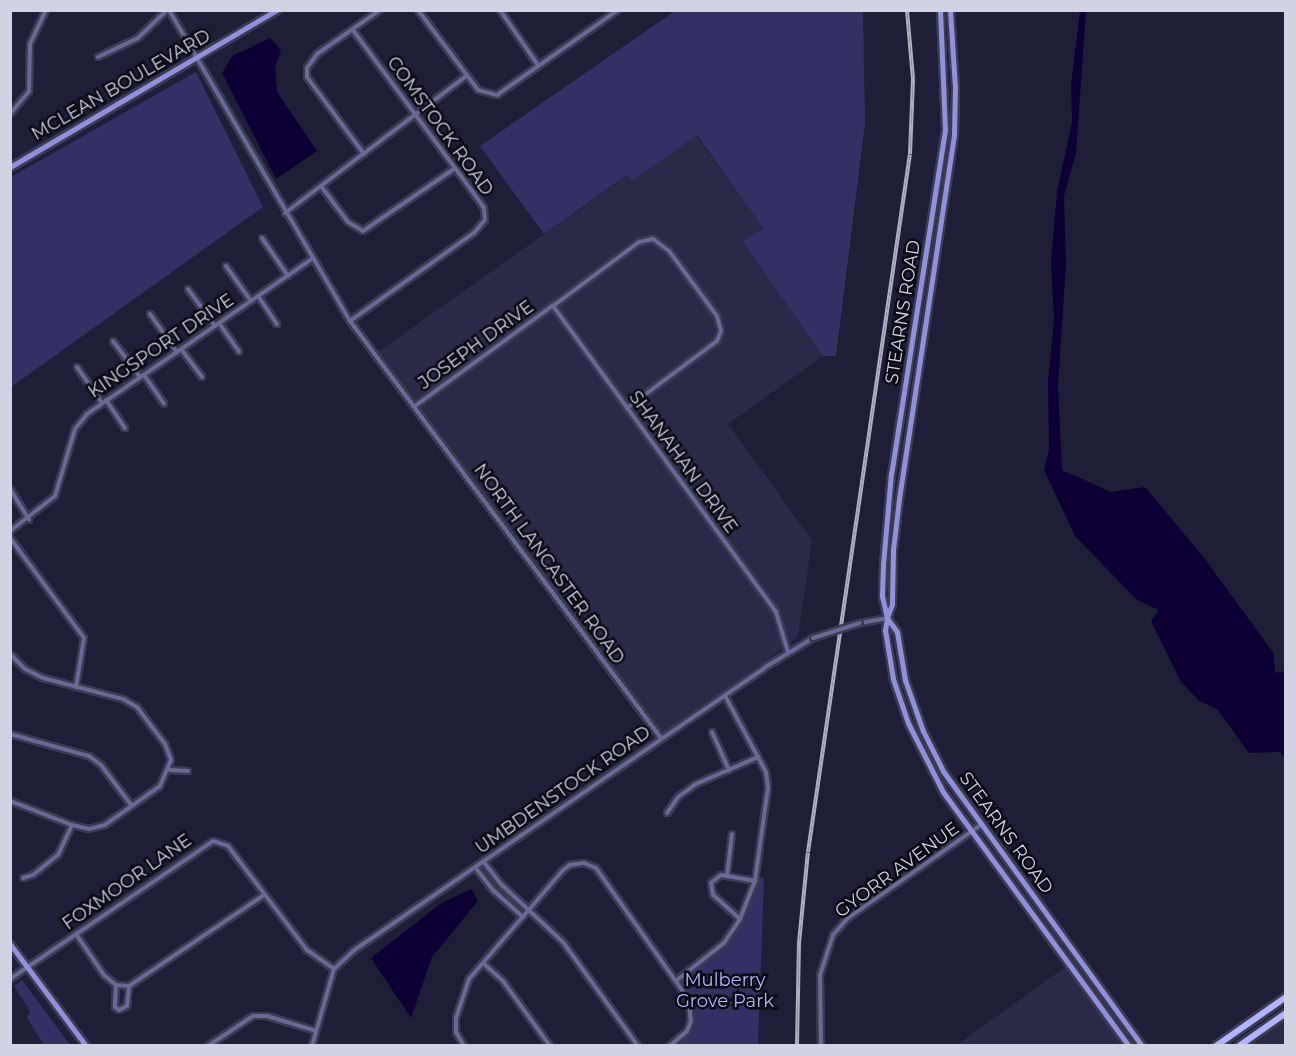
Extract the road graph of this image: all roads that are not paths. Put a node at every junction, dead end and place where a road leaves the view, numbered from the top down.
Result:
1 (46, 10) edge
2 (168, 10) edge
3 (277, 10) edge
4 (380, 10) edge
5 (418, 10) edge
6 (618, 10) edge
7 (940, 10) edge
8 (950, 10) edge
9 (503, 11) edge
10 (353, 30) junction
11 (98, 57) dead end
12 (199, 58) junction
13 (538, 65) junction
14 (466, 76) junction
15 (10, 114) edge
16 (416, 116) junction
17 (364, 154) junction
18 (10, 166) edge
19 (454, 169) junction
20 (321, 186) junction
21 (285, 213) junction
22 (262, 238) dead end
23 (312, 260) junction
24 (226, 266) dead end
25 (288, 276) junction
26 (188, 289) dead end
27 (258, 296) junction
28 (251, 301) junction
29 (553, 306) junction
30 (150, 314) dead end
31 (350, 321) junction
32 (277, 324) dead end
33 (217, 325) junction
34 (113, 340) dead end
35 (179, 350) junction
36 (239, 352) dead end
37 (77, 367) dead end
38 (142, 376) junction
39 (202, 377) dead end
40 (104, 402) junction
41 (164, 404) dead end
42 (415, 406) junction
43 (627, 408) junction
44 (125, 428) dead end
45 (10, 489) edge
46 (29, 519) junction
47 (10, 531) edge
48 (10, 538) edge
49 (887, 618) junction
50 (788, 652) junction
51 (10, 654) edge
52 (76, 687) junction
53 (725, 696) junction
54 (712, 732) dead end
55 (10, 734) edge
56 (661, 738) junction
57 (758, 757) junction
58 (170, 770) junction
59 (729, 770) junction
60 (188, 771) dead end
61 (10, 801) edge
62 (132, 806) junction
63 (667, 813) dead end
64 (72, 825) junction
65 (981, 825) junction
66 (973, 830) junction
67 (732, 834) dead end
68 (483, 861) junction
69 (475, 867) junction
70 (727, 876) junction
71 (23, 878) dead end
72 (754, 881) junction
73 (264, 895) junction
74 (529, 911) junction
75 (523, 918) junction
76 (740, 919) junction
77 (76, 934) junction
78 (10, 944) edge
79 (483, 963) junction
80 (28, 968) junction
81 (334, 969) junction
82 (10, 979) edge
83 (677, 980) junction
84 (116, 985) junction
85 (129, 986) junction
86 (1286, 997) edge
87 (1286, 1013) edge
88 (316, 1031) junction
89 (86, 1046) edge
90 (208, 1046) edge
91 (312, 1046) edge
92 (464, 1046) edge
93 (550, 1046) edge
94 (638, 1046) edge
95 (670, 1046) edge
96 (820, 1046) edge
97 (1129, 1046) edge
98 (1142, 1046) edge
99 (1216, 1046) edge
100 (1239, 1046) edge

1 - 15 street
2 - 11 street
2 - 12 street, NORTH LANCASTER ROAD
3 - 12 main road, MCLEAN BOULEVARD
4 - 10 street
5 - 14 street
6 - 13 street
7 - 49 main road, STEARNS ROAD
8 - 49 main road, STEARNS ROAD
9 - 13 street
10 - 16 street, COMSTOCK ROAD
10 - 17 street
12 - 18 main road, MCLEAN BOULEVARD
12 - 21 street, NORTH LANCASTER ROAD
13 - 14 street
14 - 16 street
16 - 17 street
16 - 19 street, COMSTOCK ROAD
17 - 20 street
19 - 20 street
19 - 31 street, COMSTOCK ROAD
20 - 21 street
21 - 23 street, NORTH LANCASTER ROAD
22 - 25 street
23 - 25 street, KINGSPORT DRIVE
23 - 31 street, NORTH LANCASTER ROAD
24 - 28 street
25 - 27 street, KINGSPORT DRIVE
26 - 33 street
27 - 28 street, KINGSPORT DRIVE
27 - 32 street
28 - 33 street, KINGSPORT DRIVE
29 - 42 street, JOSEPH DRIVE
29 - 43 street, SHANAHAN DRIVE
29 - 43 street
30 - 35 street
31 - 42 street, NORTH LANCASTER ROAD
33 - 35 street, KINGSPORT DRIVE
33 - 36 street
34 - 38 street
35 - 38 street, KINGSPORT DRIVE
35 - 39 street
37 - 40 street
38 - 40 street, KINGSPORT DRIVE
38 - 41 street
40 - 44 street
40 - 46 street, KINGSPORT DRIVE
42 - 56 street, NORTH LANCASTER ROAD
43 - 50 street, SHANAHAN DRIVE
45 - 46 street
46 - 47 street, KINGSPORT DRIVE
48 - 52 street
49 - 50 street, UMBDENSTOCK ROAD, bridge
49 - 65 main road, STEARNS ROAD
49 - 66 main road, STEARNS ROAD
50 - 53 street, UMBDENSTOCK ROAD
51 - 52 street
52 - 58 street
53 - 56 street, UMBDENSTOCK ROAD
53 - 57 street
54 - 59 street
55 - 62 street
56 - 68 street, UMBDENSTOCK ROAD
57 - 59 street
57 - 72 street
58 - 60 street
58 - 62 street
59 - 63 street
61 - 64 street
62 - 64 street
64 - 71 street
65 - 66 street, GYORR AVENUE
65 - 98 main road, STEARNS ROAD
66 - 96 street, GYORR AVENUE
66 - 97 main road, STEARNS ROAD
67 - 70 street
68 - 69 street, UMBDENSTOCK ROAD
68 - 74 street
69 - 75 street
69 - 81 street, UMBDENSTOCK ROAD
70 - 72 street
70 - 76 street
72 - 76 street
73 - 77 street, FOXMOOR LANE
73 - 81 street, FOXMOOR LANE
73 - 85 street
74 - 75 street
74 - 83 street
74 - 94 street
75 - 79 street
76 - 83 street
77 - 80 street, FOXMOOR LANE
77 - 84 street
78 - 80 main road
79 - 92 street
79 - 93 street
80 - 82 street, FOXMOOR LANE
80 - 89 main road
81 - 88 street
83 - 95 street
84 - 85 street
84 - 85 street
86 - 99 main road
87 - 100 main road
88 - 90 street
88 - 91 street

